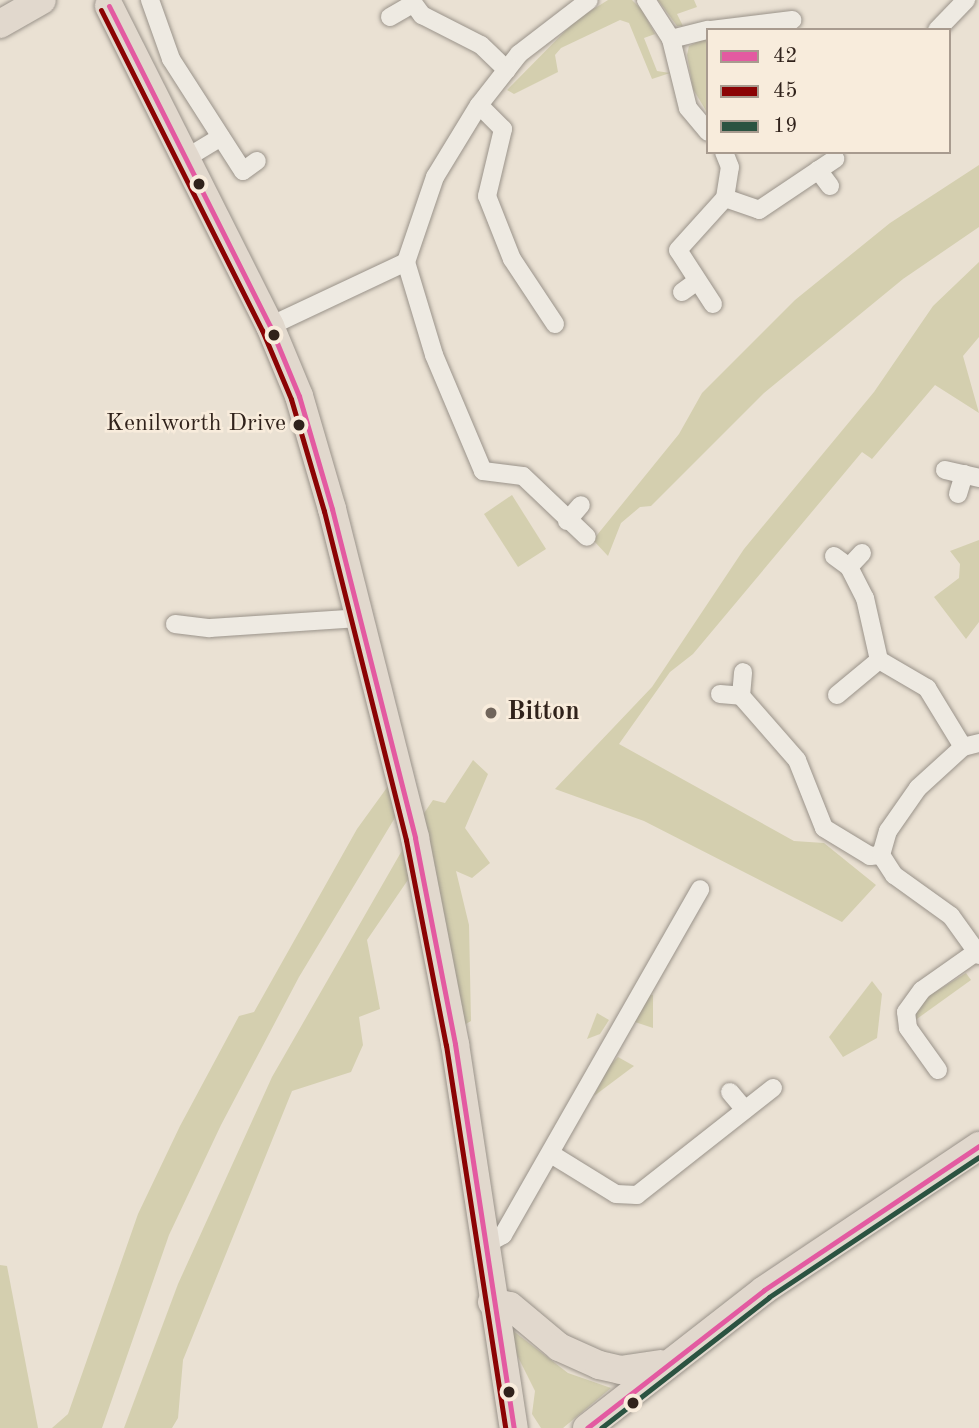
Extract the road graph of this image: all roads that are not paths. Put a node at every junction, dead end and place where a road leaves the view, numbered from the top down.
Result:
1 (42, 0) edge
2 (150, 0) edge
3 (589, 0) edge
4 (646, 0) edge
5 (967, 0) edge
6 (107, 2) edge
7 (411, 2) edge
8 (390, 17) dead end
9 (792, 20) dead end
10 (0, 24) edge
11 (726, 28) edge
12 (939, 28) edge
13 (706, 31) edge
14 (671, 39) junction
15 (507, 70) junction
16 (479, 105) junction
17 (706, 130) edge
18 (221, 137) junction
19 (725, 154) edge
20 (835, 159) dead end
21 (183, 160) junction
22 (257, 160) dead end
23 (818, 170) junction
24 (830, 186) dead end
25 (725, 198) junction
26 (405, 262) junction
27 (713, 304) dead end
28 (555, 324) dead end
29 (270, 326) junction
30 (945, 470) dead end
31 (971, 476) edge
32 (958, 494) dead end
33 (581, 505) dead end
34 (567, 521) junction
35 (587, 537) dead end
36 (862, 553) dead end
37 (834, 556) dead end
38 (849, 567) junction
39 (359, 618) junction
40 (175, 624) dead end
41 (879, 660) junction
42 (743, 672) dead end
43 (720, 694) dead end
44 (837, 695) dead end
45 (741, 696) junction
46 (971, 745) edge
47 (881, 855) junction
48 (700, 889) dead end
49 (978, 954) edge
50 (938, 1070) dead end
51 (773, 1088) dead end
52 (730, 1092) dead end
53 (745, 1110) junction
54 (979, 1146) edge
55 (551, 1153) junction
56 (483, 1246) junction
57 (492, 1302) junction
58 (663, 1364) junction
59 (514, 1428) edge
60 (587, 1428) edge

1 - 10 main road
2 - 18 street
3 - 15 street
4 - 14 street
5 - 12 street
6 - 21 main road
7 - 8 street
7 - 15 street
9 - 11 street
13 - 14 street
14 - 17 street
15 - 16 street
16 - 26 street
16 - 28 street
18 - 21 street
18 - 22 street
19 - 25 street
20 - 23 street
21 - 29 main road
23 - 24 street
23 - 25 street
25 - 27 street
26 - 29 street
26 - 34 street
29 - 39 main road
30 - 31 street
31 - 32 street
33 - 34 street
34 - 35 street
36 - 38 street
37 - 38 street
38 - 41 street
39 - 40 street
39 - 56 main road
41 - 44 street
41 - 46 street
42 - 45 street
43 - 45 street
45 - 47 street
46 - 47 street
47 - 49 street
48 - 55 street
49 - 50 street
51 - 53 street
52 - 53 street
53 - 55 street
54 - 58 main road
55 - 56 street
56 - 57 main road
57 - 58 main road
57 - 59 main road
58 - 60 main road

